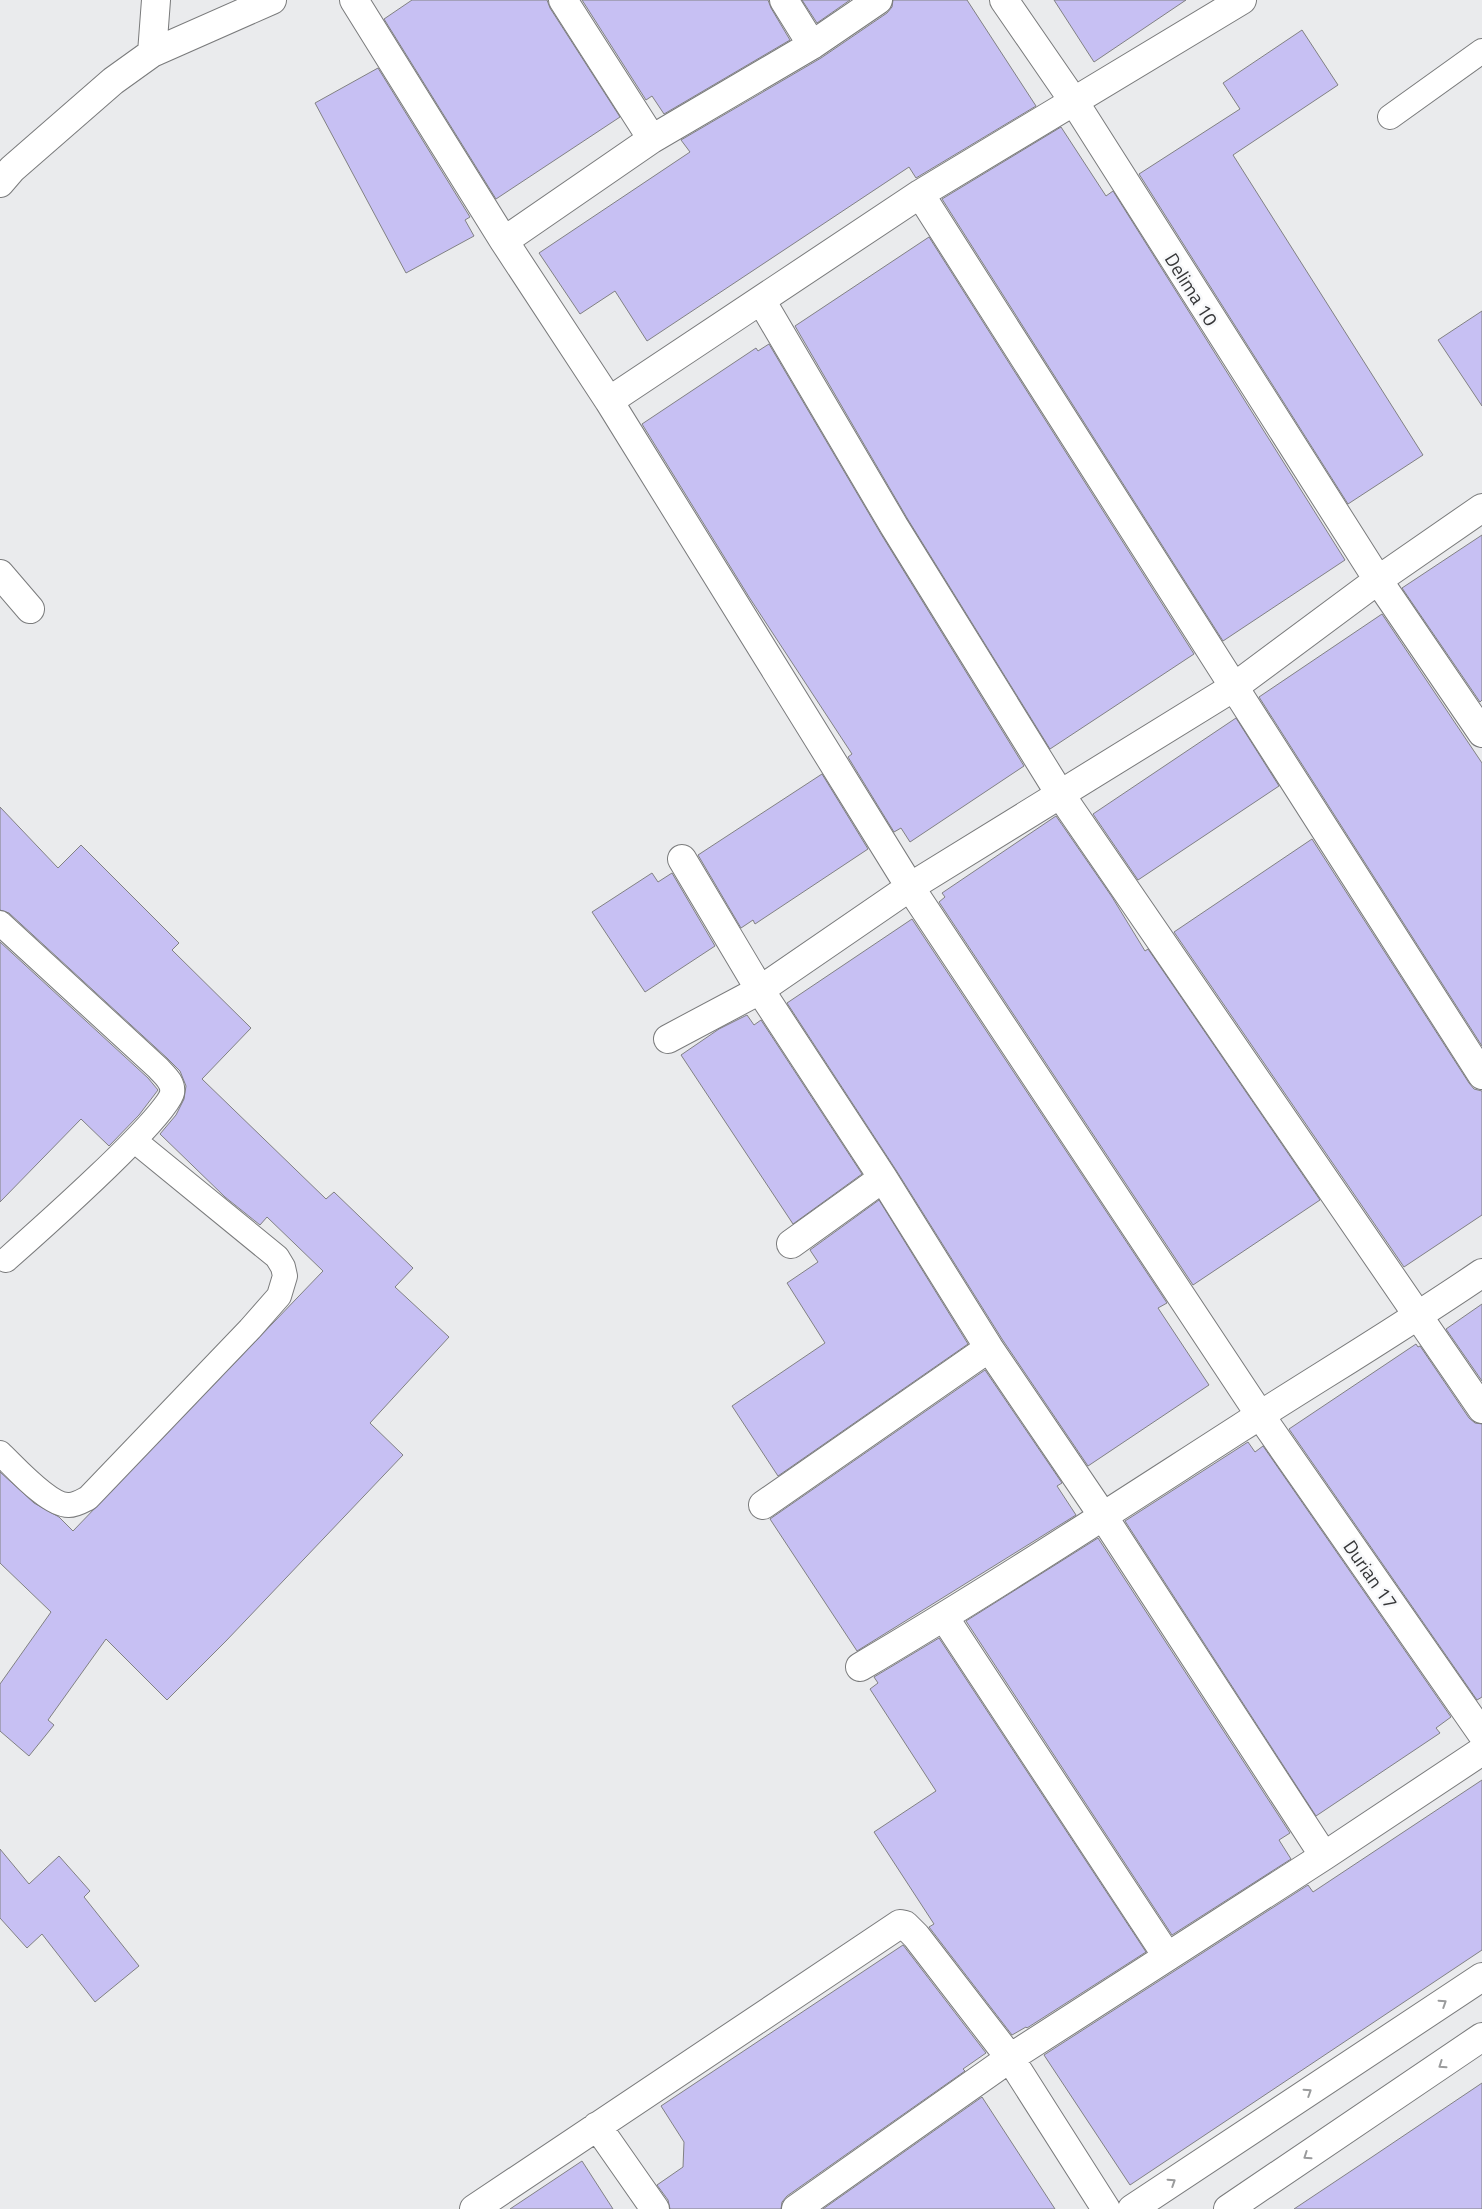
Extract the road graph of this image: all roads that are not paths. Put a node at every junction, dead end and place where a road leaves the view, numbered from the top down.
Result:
1 (156, 0) edge
2 (272, 0) edge
3 (354, 0) edge
4 (563, 0) edge
5 (784, 0) edge
6 (878, 0) edge
7 (1004, 0) edge
8 (1242, 0) edge
9 (812, 44) junction
10 (1482, 51) edge
11 (152, 53) junction
12 (1075, 102) junction
13 (1390, 117) dead end
14 (652, 139) junction
15 (0, 182) edge
16 (920, 194) junction
17 (504, 241) junction
18 (761, 300) junction
19 (609, 401) junction
20 (1482, 508) edge
21 (0, 574) edge
22 (1378, 580) junction
23 (30, 609) dead end
24 (1234, 687) junction
25 (1481, 730) edge
26 (1060, 794) junction
27 (682, 859) dead end
28 (910, 887) junction
29 (0, 923) edge
30 (760, 990) junction
31 (668, 1039) dead end
32 (1482, 1075) edge
33 (135, 1141) junction
34 (883, 1178) junction
35 (791, 1244) dead end
36 (2, 1260) edge
37 (1482, 1273) edge
38 (1419, 1316) junction
39 (989, 1348) junction
40 (1482, 1409) edge
41 (1260, 1415) junction
42 (0, 1453) edge
43 (763, 1505) dead end
44 (1103, 1516) junction
45 (944, 1617) junction
46 (860, 1667) dead end
47 (1482, 1734) edge
48 (1482, 1751) edge
49 (1324, 1856) junction
50 (1167, 1956) junction
51 (1482, 1977) edge
52 (1482, 2038) edge
53 (1010, 2058) junction
54 (597, 2126) junction
55 (474, 2209) edge
56 (655, 2209) edge
57 (796, 2209) edge
58 (1106, 2209) edge
59 (1132, 2209) edge
60 (1228, 2209) edge

1 - 11 street
2 - 11 street
3 - 17 street, Durian 17
4 - 14 street
5 - 9 street
6 - 9 street
7 - 12 street, Delima 10
8 - 12 street
9 - 14 street
10 - 13 lane
11 - 15 street
12 - 16 street
12 - 22 street, Delima 10
14 - 17 street
16 - 18 street
16 - 24 street
17 - 19 street, Durian 17
18 - 19 street
18 - 26 street
19 - 28 street, Durian 17
20 - 22 street
21 - 23 street
22 - 24 street
22 - 25 street, Delima 10
24 - 26 street
24 - 32 street
26 - 28 street
26 - 38 street
27 - 30 street
28 - 30 street
28 - 41 street, Durian 17
29 - 33 lane
30 - 31 street
30 - 34 street
33 - 36 lane
33 - 42 lane
34 - 35 street
34 - 39 street
37 - 38 street
38 - 40 street
38 - 41 street
39 - 43 street
39 - 44 street
41 - 44 street
41 - 47 street, Durian 17
44 - 45 street
44 - 49 street
45 - 46 street
45 - 50 street
48 - 49 street
49 - 50 street
50 - 53 street
59 -> 51 street
52 -> 60 street
53 - 54 street
53 - 57 street
53 - 58 street
54 - 55 street
54 - 56 street

